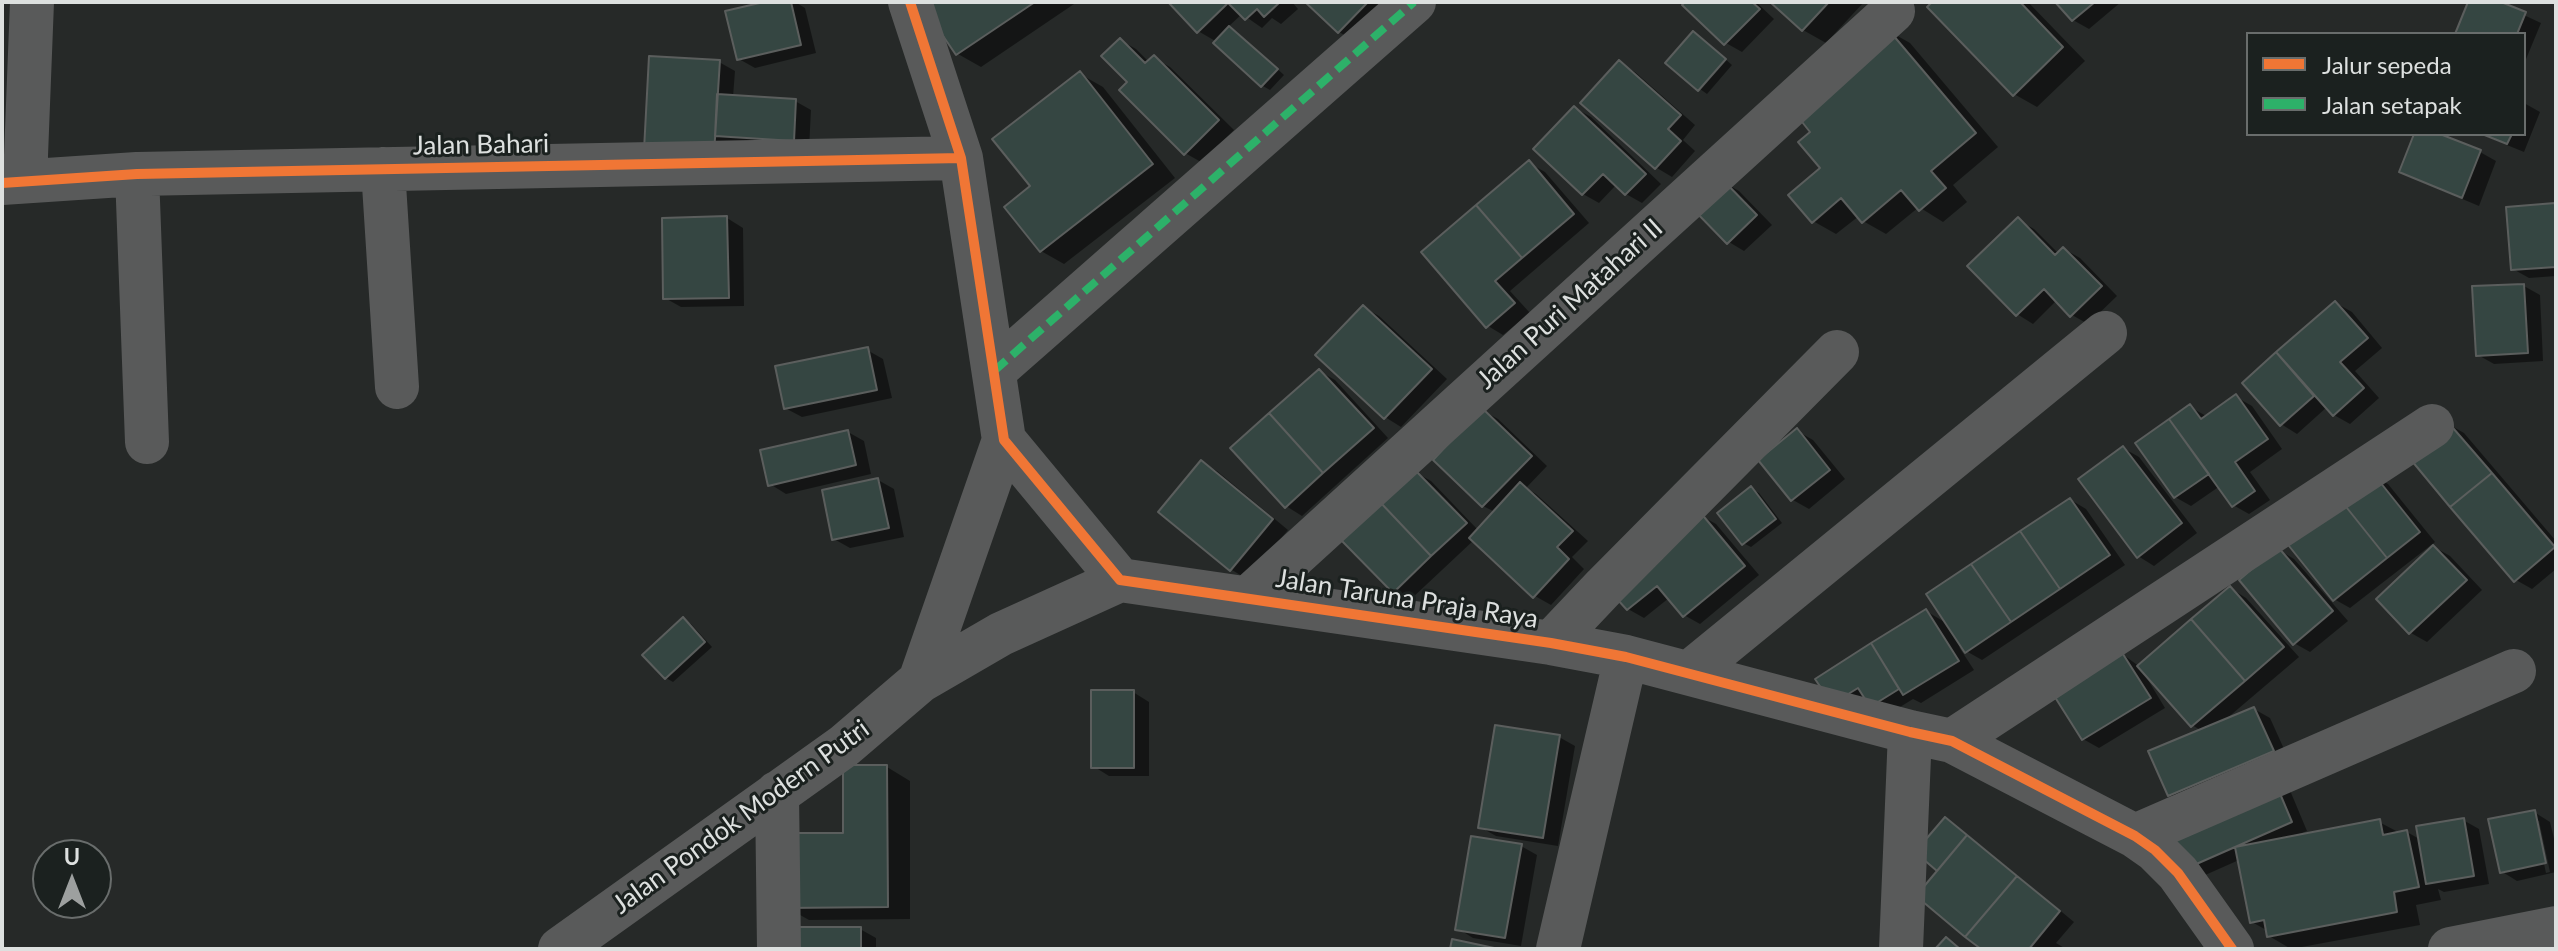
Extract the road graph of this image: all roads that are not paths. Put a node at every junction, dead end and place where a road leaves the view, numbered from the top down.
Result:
1 (32, 2) edge
2 (910, 2) edge
3 (1414, 2) edge
4 (1893, 11) dead end
5 (961, 158) junction
6 (383, 169) junction
7 (137, 174) junction
8 (14, 182) edge
9 (2105, 333) dead end
10 (1837, 352) dead end
11 (994, 371) junction
12 (397, 387) dead end
13 (2432, 426) dead end
14 (1004, 440) junction
15 (147, 442) dead end
16 (1120, 580) junction
17 (1248, 598) junction
18 (1551, 643) junction
19 (1626, 657) junction
20 (2514, 671) dead end
21 (1689, 673) junction
22 (920, 681) junction
23 (1910, 732) junction
24 (1952, 741) junction
25 (777, 793) junction
26 (2135, 836) junction
27 (2556, 928) edge
28 (560, 949) edge
29 (779, 949) edge
30 (1558, 949) edge
31 (1901, 949) edge
32 (2232, 949) edge
33 (2450, 949) edge

1 - 8 street
2 - 5 street
3 - 11 street
4 - 17 street, Jalan Puri Matahari II
5 - 6 street, Jalan Bahari
5 - 11 street
6 - 7 street, Jalan Bahari
6 - 12 street
7 - 8 street, Jalan Bahari
7 - 15 street
9 - 21 street
10 - 18 street
11 - 14 street
13 - 24 street
14 - 16 street
14 - 22 street
16 - 17 street, Jalan Taruna Praja Raya
16 - 22 street, Jalan Pondok Modern Putri
17 - 18 street, Jalan Taruna Praja Raya
18 - 19 street, Jalan Taruna Praja Raya
19 - 21 street, Jalan Taruna Praja Raya
19 - 30 street
20 - 26 street
21 - 23 street, Jalan Taruna Praja Raya
22 - 25 street, Jalan Pondok Modern Putri
23 - 24 street, Jalan Taruna Praja Raya
23 - 31 street
24 - 26 street, Jalan Taruna Praja Raya
25 - 28 street, Jalan Pondok Modern Putri
25 - 29 street
26 - 32 street, Jalan Taruna Praja Raya
27 - 33 street

